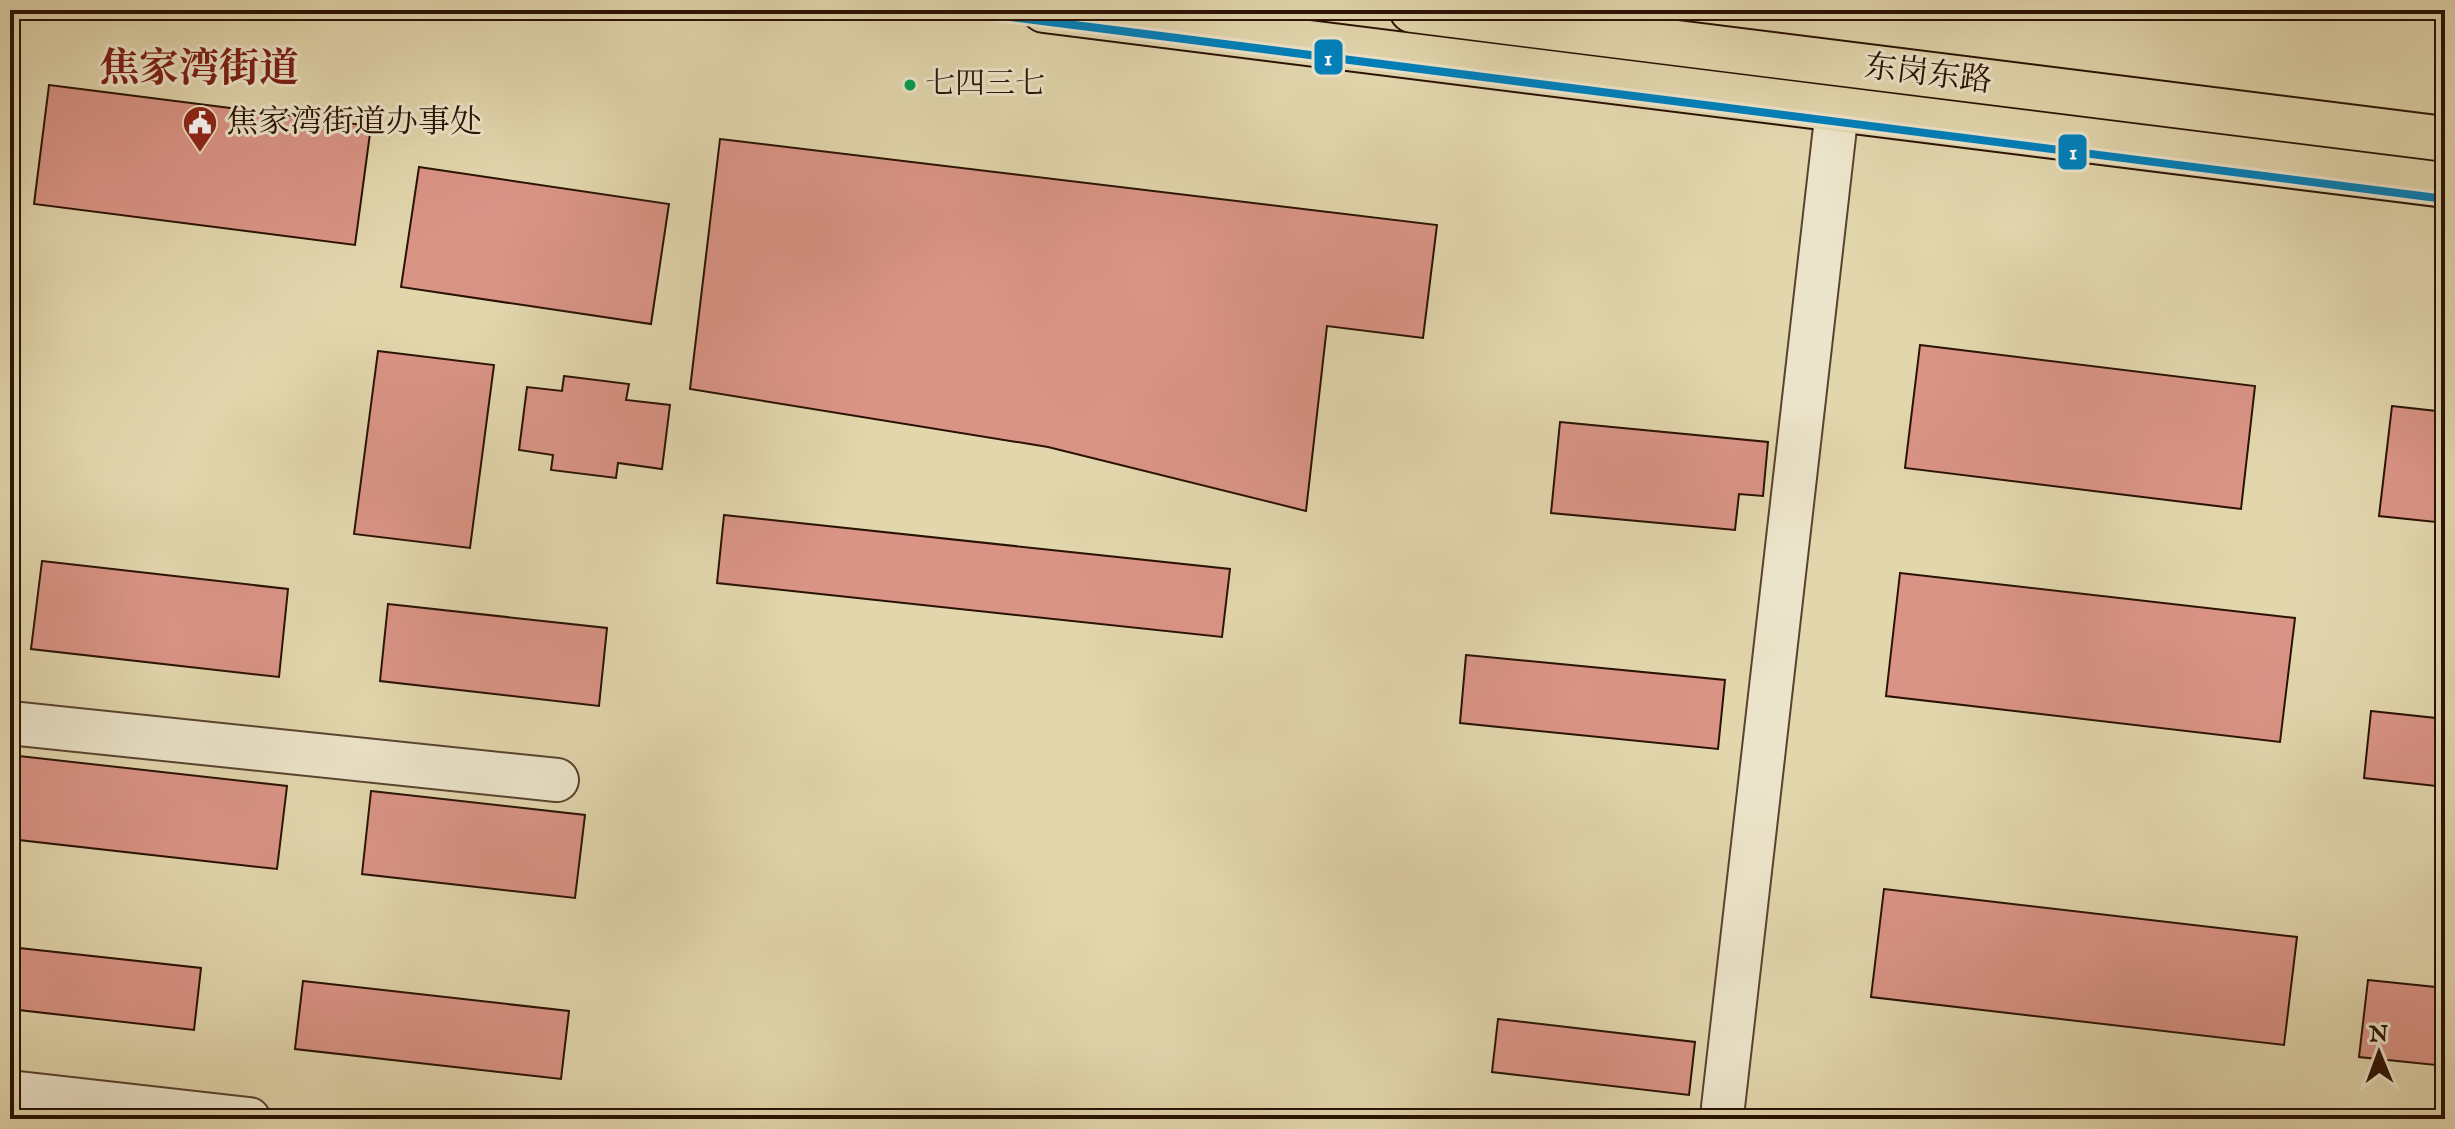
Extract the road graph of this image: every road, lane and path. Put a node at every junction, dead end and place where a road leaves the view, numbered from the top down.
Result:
1 (1044, 10) edge
2 (1412, 10) edge
3 (1274, 24) edge
4 (1837, 110) junction
5 (2445, 139) edge
6 (2445, 185) edge
7 (10, 723) edge
8 (557, 780) dead end
9 (10, 1092) edge
10 (1723, 1107) dead end
11 (249, 1119) edge

1 - 3 main road, 东岗东路
2 - 5 main road, 东岗东路
3 - 4 main road, 东岗东路
4 - 6 main road, 东岗东路
4 - 10 street
7 - 8 street
9 - 11 street

